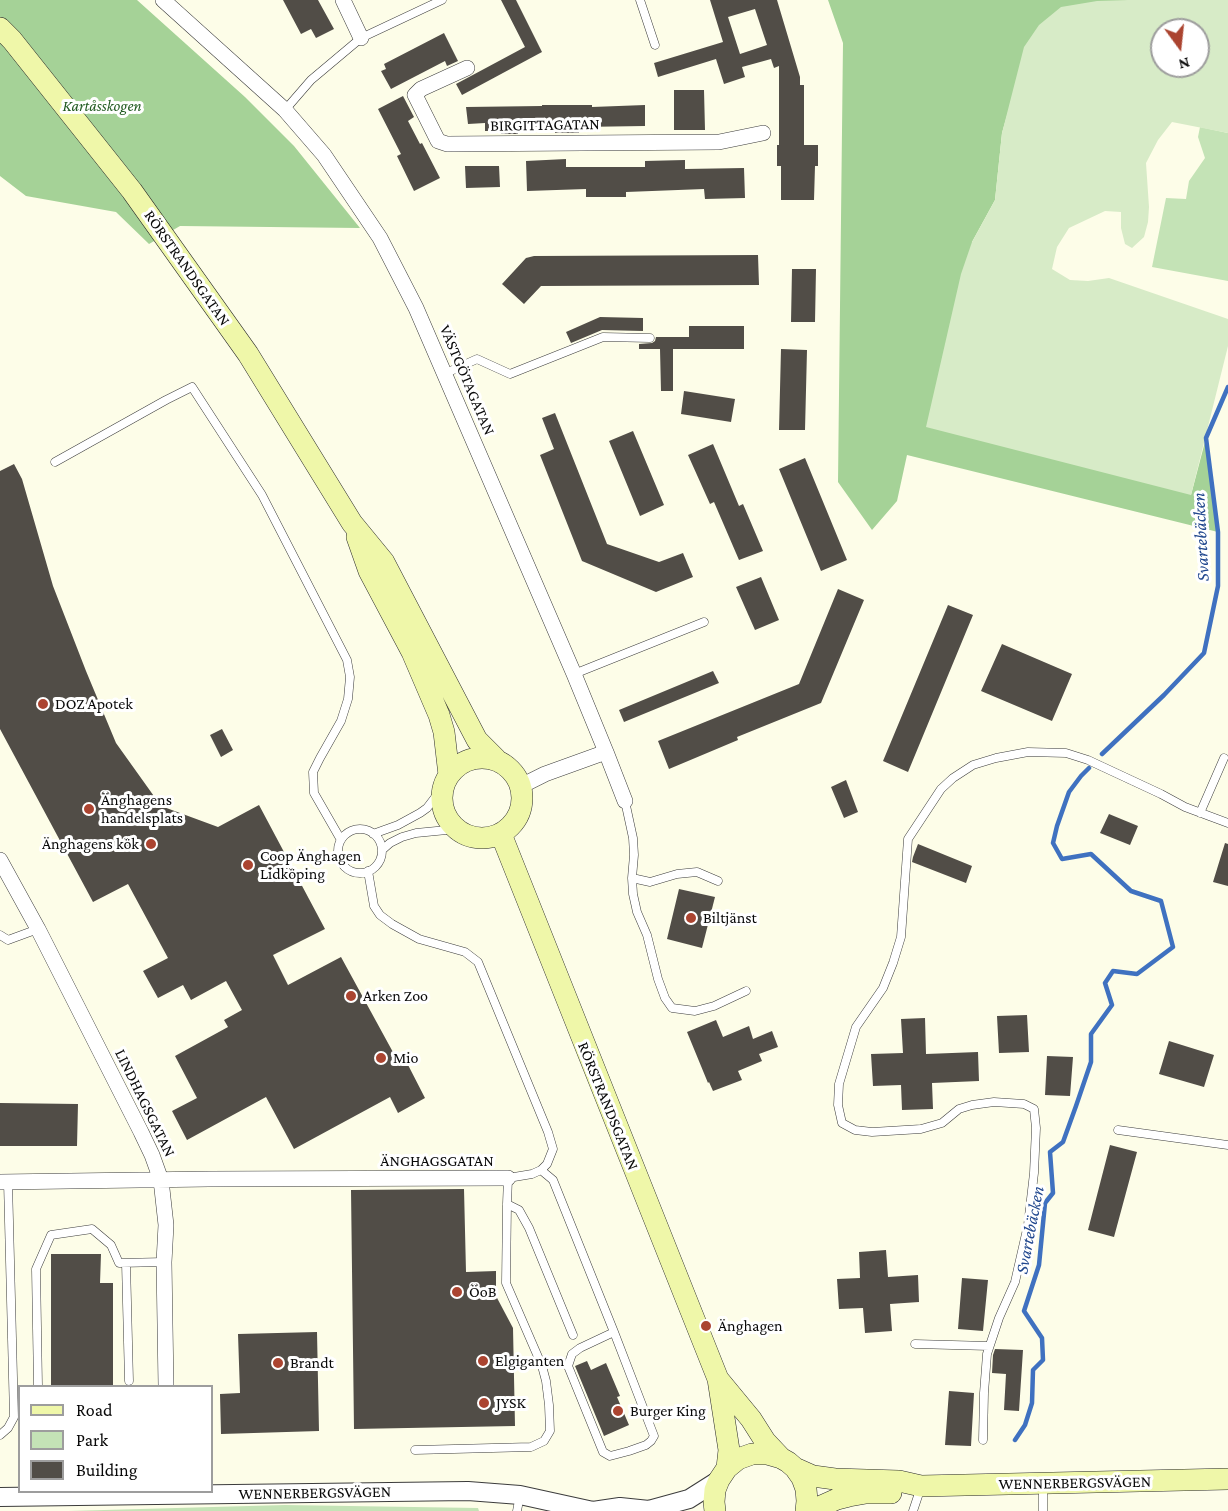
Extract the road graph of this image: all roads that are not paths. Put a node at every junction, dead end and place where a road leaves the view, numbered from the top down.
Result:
1 (163, 0) edge
2 (343, 0) edge
3 (442, 0) edge
4 (640, 0) edge
5 (0, 28) edge
6 (361, 38) junction
7 (655, 45) dead end
8 (467, 68) dead end
9 (285, 110) junction
10 (763, 133) dead end
11 (650, 338) dead end
12 (444, 374) junction
13 (55, 462) dead end
14 (352, 523) junction
15 (704, 622) dead end
16 (574, 674) junction
17 (606, 752) junction
18 (1224, 758) dead end
19 (496, 759) junction
20 (446, 781) junction
21 (521, 786) junction
22 (625, 801) joint
23 (1200, 813) junction
24 (1228, 824) edge
25 (457, 829) junction
26 (373, 834) junction
27 (501, 834) junction
28 (341, 840) junction
29 (382, 850) junction
30 (0, 860) edge
31 (368, 872) junction
32 (632, 878) junction
33 (718, 881) dead end
34 (38, 929) junction
35 (0, 935) edge
36 (746, 991) dead end
37 (1119, 1130) dead end
38 (1228, 1145) edge
39 (541, 1170) junction
40 (508, 1178) junction
41 (160, 1180) junction
42 (4, 1182) edge
43 (507, 1204) junction
44 (164, 1262) junction
45 (126, 1263) junction
46 (614, 1332) junction
47 (573, 1335) dead end
48 (915, 1344) dead end
49 (989, 1346) junction
50 (718, 1378) junction
51 (129, 1381) dead end
52 (39, 1385) edge
53 (166, 1385) edge
54 (0, 1435) edge
55 (983, 1440) dead end
56 (415, 1450) dead end
57 (788, 1463) junction
58 (723, 1474) junction
59 (1228, 1479) edge
60 (1043, 1483) junction
61 (921, 1486) junction
62 (167, 1493) edge
63 (213, 1493) edge
64 (0, 1497) edge
65 (518, 1503) edge
66 (593, 1511) edge
67 (716, 1511) edge
68 (808, 1511) edge
69 (913, 1511) edge
70 (1043, 1511) edge

1 - 9 street, VÄSTGÖTAGATAN
2 - 6 street
3 - 6 lane
4 - 7 lane
5 - 14 main road, RÖRSTRANDSGATAN
6 - 9 lane
8 - 10 street, BIRGITTAGATAN
9 - 12 street, VÄSTGÖTAGATAN
11 - 12 lane
12 - 16 street, VÄSTGÖTAGATAN
13 - 28 lane
14 - 19 main road, RÖRSTRANDSGATAN
14 - 20 main road, RÖRSTRANDSGATAN
15 - 16 lane
16 - 17 street, VÄSTGÖTAGATAN
17 - 21 street
17 - 22 street, VÄSTGÖTAGATAN
18 - 23 lane
19 - 20 main road
19 - 21 main road, RÖRSTRANDSGATAN
20 - 25 main road, RÖRSTRANDSGATAN
20 - 26 lane
21 - 27 main road
22 - 32 lane
23 - 24 lane
23 - 49 lane
25 - 27 main road
25 - 29 lane
26 - 28 lane
26 - 29 lane
27 - 50 main road, RÖRSTRANDSGATAN
28 - 31 lane
29 - 31 lane
30 - 34 street, LINDHAGSGATAN
31 - 39 lane
32 - 33 lane
32 - 36 lane
34 - 35 lane
34 - 41 street, LINDHAGSGATAN
37 - 38 lane
39 - 40 lane
39 - 46 lane
40 - 41 street, ÄNGHAGSGATAN
40 - 43 lane, ÄNGHAGSGATAN
41 - 42 street, ÄNGHAGSGATAN
41 - 44 street, LINDHAGSGATAN
42 - 54 lane
43 - 47 lane
43 - 56 lane, ÄNGHAGSGATAN
44 - 45 lane
44 - 53 street, LINDHAGSGATAN
45 - 51 lane
45 - 52 lane
46 - 46 lane
48 - 49 lane
49 - 55 lane
50 - 57 main road, RÖRSTRANDSGATAN
50 - 58 main road, RÖRSTRANDSGATAN
57 - 58 main road, WENNERBERGSVÄGEN
57 - 61 main road, WENNERBERGSVÄGEN
57 - 68 main road, WENNERBERGSVÄGEN
58 - 66 street, WENNERBERGSVÄGEN
58 - 67 main road
59 - 60 main road, WENNERBERGSVÄGEN
60 - 61 main road, WENNERBERGSVÄGEN
60 - 70 lane
61 - 68 main road, WENNERBERGSVÄGEN
61 - 69 lane
62 - 64 street, WENNERBERGSVÄGEN
63 - 65 street, WENNERBERGSVÄGEN
65 - 66 street, WENNERBERGSVÄGEN

